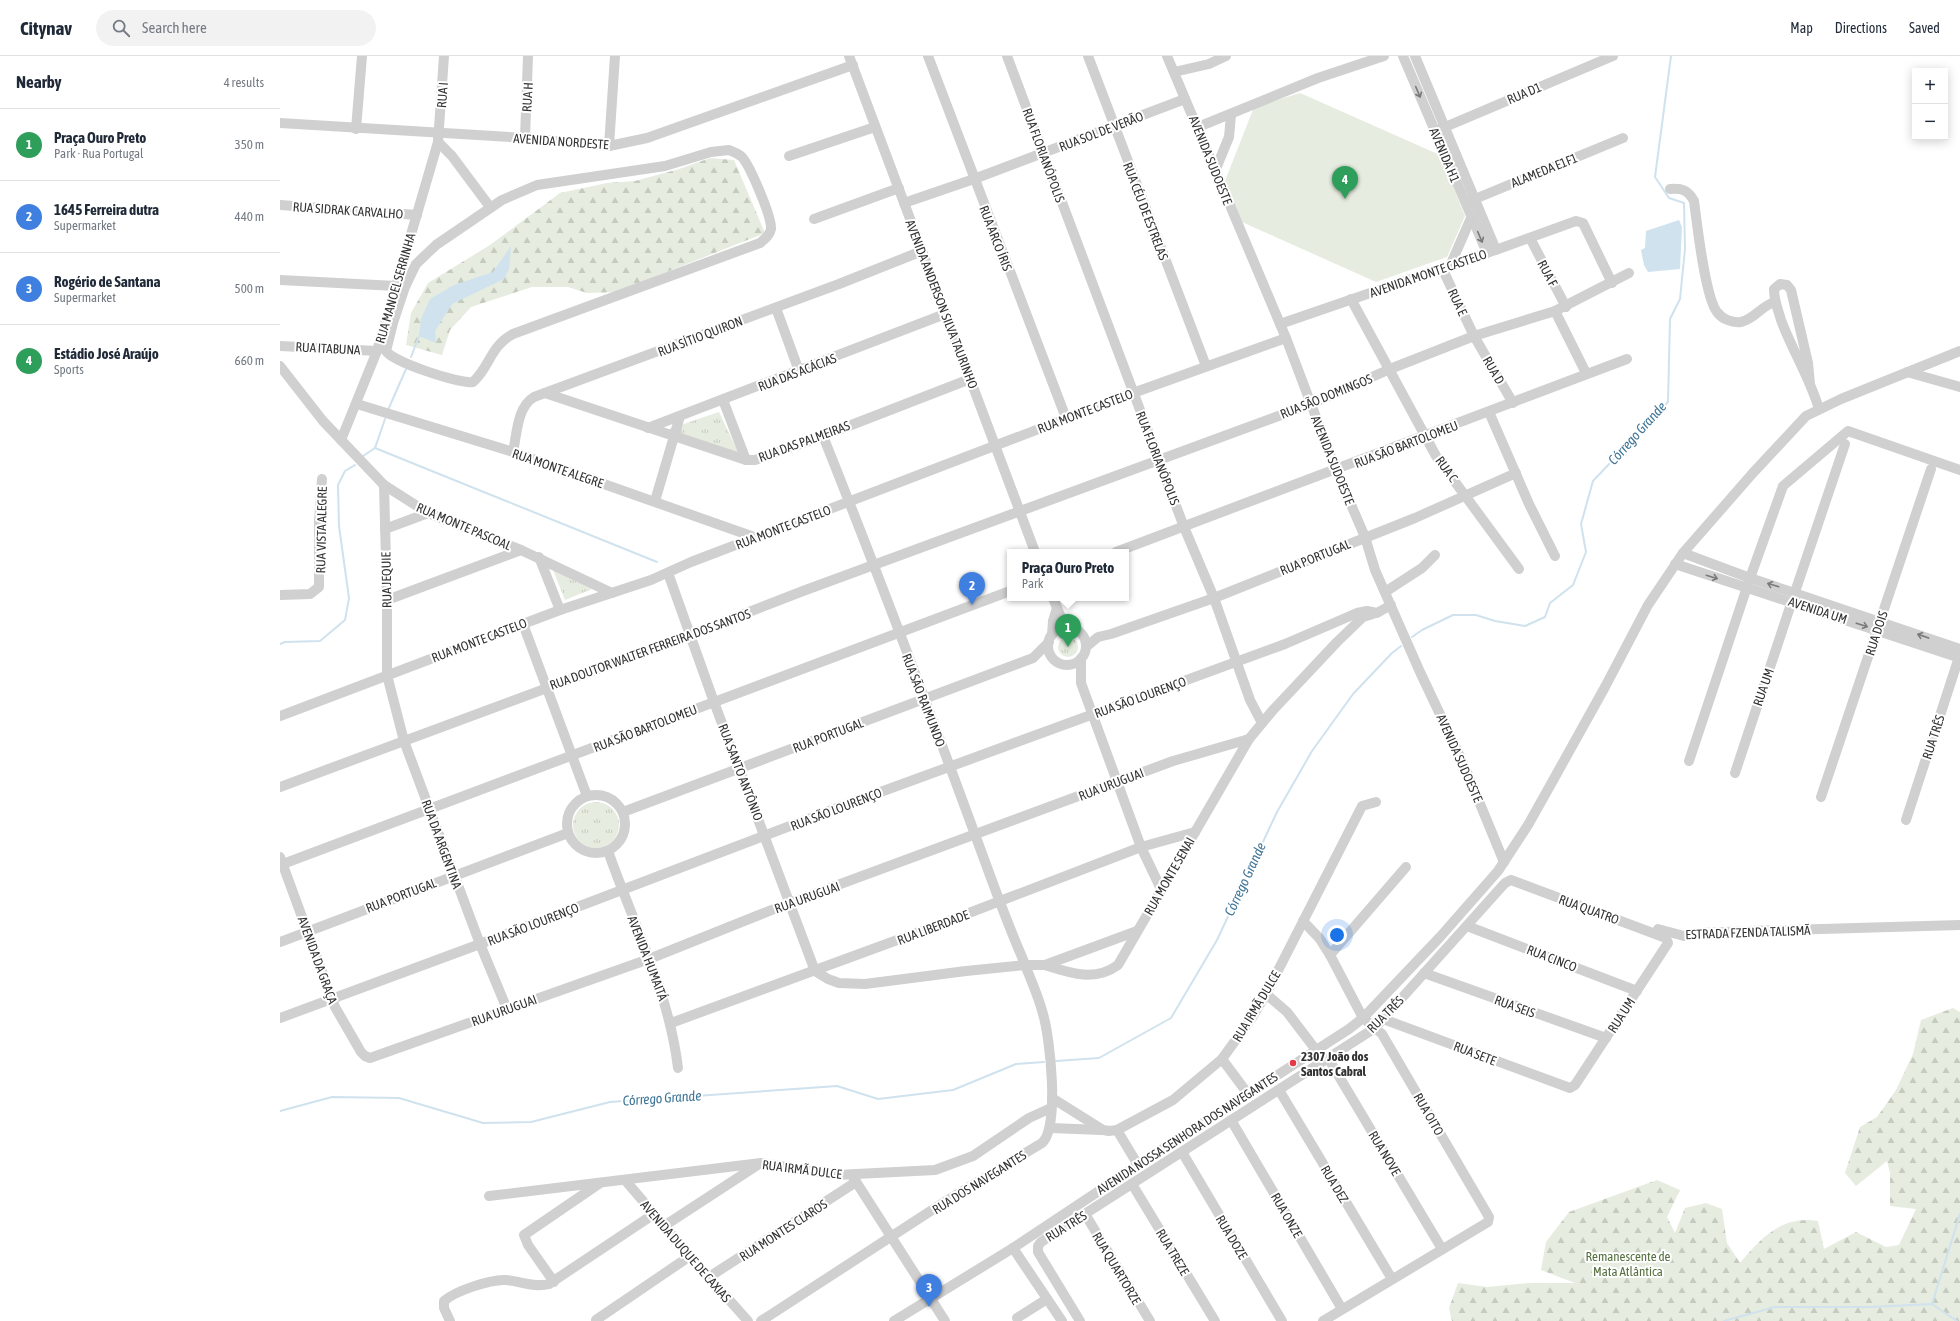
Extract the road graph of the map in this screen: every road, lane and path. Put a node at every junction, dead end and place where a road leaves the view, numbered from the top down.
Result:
1 (362, 56) edge
2 (444, 56) edge
3 (528, 56) edge
4 (615, 56) edge
5 (928, 56) edge
6 (1007, 56) edge
7 (1088, 56) edge
8 (1167, 56) edge
9 (1226, 56) edge
10 (1384, 56) edge
11 (1613, 56) edge
12 (1418, 57) edge
13 (851, 60) edge
14 (1404, 60) edge
15 (1174, 72) junction
16 (1185, 99) junction
17 (1231, 115) junction
18 (280, 123) edge
19 (1114, 125) junction
20 (875, 127) junction
21 (1198, 127) junction
22 (1444, 127) junction
23 (356, 129) junction
24 (1435, 131) junction
25 (439, 138) junction
26 (525, 138) junction
27 (1623, 138) dead end
28 (609, 146) junction
29 (1042, 153) junction
30 (789, 156) dead end
31 (1215, 171) junction
32 (974, 179) junction
33 (899, 188) junction
34 (1670, 189) dead end
35 (1475, 198) junction
36 (904, 203) junction
37 (1465, 203) junction
38 (280, 205) edge
39 (490, 207) junction
40 (417, 214) junction
41 (1471, 218) junction
42 (814, 219) dead end
43 (1530, 238) junction
44 (922, 251) junction
45 (1491, 252) junction
46 (1446, 267) junction
47 (1629, 273) dead end
48 (280, 280) edge
49 (1612, 282) junction
50 (396, 286) junction
51 (1351, 299) junction
52 (1775, 302) junction
53 (1566, 306) junction
54 (776, 308) junction
55 (1555, 311) junction
56 (946, 314) junction
57 (1280, 324) junction
58 (1474, 336) junction
59 (1286, 338) junction
60 (280, 346) edge
61 (377, 351) junction
62 (1960, 351) edge
63 (1627, 359) dead end
64 (280, 366) edge
65 (1206, 366) junction
66 (1390, 369) junction
67 (799, 371) junction
68 (1908, 372) junction
69 (1586, 373) junction
70 (970, 379) junction
71 (1810, 384) junction
72 (1960, 387) edge
73 (1133, 393) junction
74 (545, 394) junction
75 (723, 400) junction
76 (1513, 403) junction
77 (357, 404) junction
78 (1311, 404) junction
79 (1819, 409) junction
80 (1489, 412) junction
81 (680, 416) junction
82 (1066, 418) junction
83 (648, 428) junction
84 (674, 436) junction
85 (823, 436) junction
86 (1425, 436) junction
87 (341, 440) junction
88 (1846, 444) dead end
89 (995, 445) junction
90 (513, 452) junction
91 (746, 460) junction
92 (1159, 461) junction
93 (1931, 469) dead end
94 (1336, 470) junction
95 (1960, 470) edge
96 (1516, 472) junction
97 (322, 479) dead end
98 (384, 485) junction
99 (1467, 496) junction
100 (655, 501) junction
101 (850, 502) junction
102 (1020, 512) junction
103 (428, 513) junction
104 (1184, 527) junction
105 (386, 529) junction
106 (1365, 537) junction
107 (757, 538) junction
108 (1034, 549) edge
109 (1124, 549) edge
110 (521, 550) junction
111 (1683, 553) junction
112 (1435, 555) dead end
113 (1555, 556) dead end
114 (539, 557) junction
115 (1675, 564) junction
116 (874, 565) junction
117 (1519, 569) dead end
118 (668, 573) junction
119 (1749, 583) junction
120 (1007, 592) edge
121 (1386, 592) junction
122 (612, 593) junction
123 (280, 594) edge
124 (1794, 597) junction
125 (1214, 598) junction
126 (387, 600) junction
127 (1055, 603) edge
128 (1391, 605) junction
129 (560, 610) junction
130 (1376, 613) junction
131 (523, 624) junction
132 (1878, 626) junction
133 (1075, 630) junction
134 (899, 632) junction
135 (1112, 634) junction
136 (690, 635) junction
137 (1051, 639) junction
138 (1086, 647) junction
139 (1960, 654) edge
140 (1033, 658) junction
141 (1081, 658) junction
142 (1060, 662) junction
143 (1236, 662) junction
144 (387, 675) junction
145 (1081, 683) junction
146 (546, 688) junction
147 (923, 698) junction
148 (714, 702) junction
149 (1092, 714) junction
150 (280, 716) edge
151 (1262, 723) junction
152 (1249, 739) junction
153 (404, 741) junction
154 (570, 756) junction
155 (1689, 762) dead end
156 (950, 767) junction
157 (740, 769) junction
158 (1735, 772) dead end
159 (1118, 782) junction
160 (280, 787) edge
161 (587, 796) junction
162 (1821, 797) dead end
163 (1376, 802) dead end
164 (429, 808) junction
165 (623, 812) junction
166 (1906, 820) dead end
167 (1195, 832) junction
168 (568, 833) junction
169 (975, 835) junction
170 (765, 836) junction
171 (1141, 847) junction
172 (608, 851) junction
173 (281, 862) edge
174 (1504, 862) junction
175 (1406, 867) dead end
176 (1498, 871) junction
177 (454, 876) junction
178 (1511, 880) joint
179 (1161, 889) junction
180 (622, 890) junction
181 (999, 902) junction
182 (789, 903) junction
183 (1303, 921) junction
184 (1960, 925) edge
185 (1467, 926) junction
186 (309, 931) junction
187 (1137, 931) junction
188 (1666, 938) joint
189 (280, 942) edge
190 (480, 944) junction
191 (1330, 955) junction
192 (649, 959) junction
193 (1024, 965) junction
194 (1045, 965) junction
195 (815, 971) junction
196 (1424, 973) junction
197 (1637, 991) junction
198 (1266, 994) junction
199 (333, 999) junction
200 (507, 1009) junction
201 (280, 1018) edge
202 (1363, 1018) junction
203 (1383, 1019) junction
204 (671, 1024) junction
205 (1375, 1028) junction
206 (1606, 1038) junction
207 (1316, 1050) junction
208 (366, 1057) joint
209 (1328, 1058) junction
210 (1222, 1059) junction
211 (678, 1068) dead end
212 (1567, 1088) joint
213 (1279, 1090) junction
214 (1248, 1094) junction
215 (1052, 1103) junction
216 (1231, 1120) junction
217 (1051, 1128) junction
218 (1103, 1130) junction
219 (1117, 1130) junction
220 (1182, 1152) junction
221 (761, 1163) junction
222 (1138, 1165) junction
223 (854, 1178) junction
224 (625, 1180) junction
225 (602, 1182) junction
226 (1132, 1184) junction
227 (489, 1196) dead end
228 (654, 1214) junction
229 (1085, 1214) junction
230 (664, 1226) junction
231 (892, 1238) junction
232 (1013, 1248) junction
233 (1442, 1249) junction
234 (690, 1256) junction
235 (709, 1277) junction
236 (1392, 1279) junction
237 (554, 1282) junction
238 (930, 1298) junction
239 (1047, 1298) junction
240 (1342, 1309) junction
241 (1017, 1318) dead end
242 (596, 1320) dead end
243 (450, 1321) edge
244 (748, 1321) edge
245 (761, 1321) edge
246 (894, 1321) edge
247 (945, 1321) edge
248 (1062, 1321) edge
249 (1080, 1321) edge
250 (1150, 1321) edge
251 (1215, 1321) edge
252 (1282, 1321) edge
253 (1323, 1321) edge

1 - 23 street
2 - 25 street, RUA I
3 - 26 street, RUA H
4 - 28 street
5 - 32 street, RUA ARCO ÍRIS
6 - 29 street, RUA FLORIANÓPOLIS
7 - 19 street, RUA CÉU DE ESTRELAS
8 - 15 street, AVENIDA SUDOESTE
9 - 15 street
10 - 17 street
11 - 22 street, RUA D1
12 - 14 street
12 - 22 street, AVENIDA H1
13 - 20 street, AVENIDA ANDERSON SILVA TAURINHO
13 - 28 street, AVENIDA NORDESTE
14 -> 24 street, AVENIDA H1
15 - 16 street, AVENIDA SUDOESTE
16 - 19 street, RUA SOL DE VERÃO
16 - 21 street, AVENIDA SUDOESTE
17 - 21 street
17 - 31 street
18 - 23 street, AVENIDA NORDESTE
19 - 29 street, RUA SOL DE VERÃO
19 - 65 street, RUA CÉU DE ESTRELAS
20 - 30 street
20 - 33 street, AVENIDA ANDERSON SILVA TAURINHO
21 - 31 street, AVENIDA SUDOESTE
22 - 24 street, RUA D1
22 - 35 street, AVENIDA H1
23 - 25 street, AVENIDA NORDESTE
24 - 37 street, AVENIDA H1
25 - 26 street, AVENIDA NORDESTE
25 - 39 street
25 - 40 street, RUA MANOEL SERRINHA
26 - 28 street, AVENIDA NORDESTE
27 - 35 street, ALAMEDA E1F1
29 - 32 street, RUA SOL DE VERÃO
29 - 73 street, RUA FLORIANÓPOLIS
31 - 57 street, AVENIDA SUDOESTE
32 - 36 street, RUA SOL DE VERÃO
32 - 82 street, RUA ARCO ÍRIS
33 - 36 street, AVENIDA ANDERSON SILVA TAURINHO
33 - 42 street
34 - 52 street
35 - 37 street, ALAMEDA E1F1
35 - 45 street, AVENIDA H1
36 - 44 street, AVENIDA ANDERSON SILVA TAURINHO
37 - 41 street, AVENIDA H1
38 - 40 street, RUA SIDRAK CARVALHO
39 - 39 street
40 - 50 street, RUA MANOEL SERRINHA
41 -> 45 street, AVENIDA H1
41 - 46 street
43 - 45 street, AVENIDA MONTE CASTELO
43 - 49 street, AVENIDA MONTE CASTELO
43 - 53 street, RUA F
44 - 54 street, RUA SÍTIO QUIRON
44 - 56 street, AVENIDA ANDERSON SILVA TAURINHO
45 - 46 street, AVENIDA MONTE CASTELO
46 - 51 street, AVENIDA MONTE CASTELO
46 - 58 street, RUA E
47 - 49 street, RUA SÃO DOMINGOS
48 - 50 street
49 - 53 street, RUA SÃO DOMINGOS
50 - 61 street, RUA MANOEL SERRINHA
51 - 57 street, AVENIDA MONTE CASTELO
51 - 66 street, RUA C
52 - 71 street
52 - 71 street
53 - 55 street, RUA SÃO DOMINGOS
54 - 67 street
54 - 74 street, RUA SÍTIO QUIRON
55 - 58 street, RUA SÃO DOMINGOS
55 - 69 street
56 - 67 street, RUA DAS ACÁCIAS
56 - 70 street, AVENIDA ANDERSON SILVA TAURINHO
57 - 59 street, AVENIDA SUDOESTE
58 - 66 street, RUA SÃO DOMINGOS
58 - 76 street, RUA D
59 - 65 street, RUA MONTE CASTELO
59 - 78 street, AVENIDA SUDOESTE
60 - 61 street, RUA ITABUNA
61 - 77 street, RUA MANOEL SERRINHA
62 - 68 street, AVENIDA NOSSA SENHORA DOS NAVEGANTES
63 - 69 street, RUA SÃO BARTOLOMEU
64 - 87 street, RUA MONTE PASCOAL
65 - 73 street, RUA MONTE CASTELO
66 - 78 street, RUA SÃO DOMINGOS
66 - 86 street, RUA C
67 - 75 street, RUA DAS ACÁCIAS
68 - 72 street
68 - 79 street, AVENIDA NOSSA SENHORA DOS NAVEGANTES
69 - 76 street, RUA SÃO BARTOLOMEU
70 - 85 street, RUA DAS PALMEIRAS
70 - 89 street, AVENIDA ANDERSON SILVA TAURINHO
71 - 79 street
73 - 82 street, RUA MONTE CASTELO
73 - 92 street, RUA FLORIANÓPOLIS
74 - 83 street, RUA DAS PALMEIRAS
74 - 90 street, RUA SÍTIO QUIRON
75 - 81 street, RUA DAS ACÁCIAS
75 - 91 street
76 - 80 street, RUA SÃO BARTOLOMEU
77 - 87 street, RUA MANOEL SERRINHA
77 - 90 street, RUA MONTE ALEGRE
78 - 92 street, RUA SÃO DOMINGOS
78 - 94 street, AVENIDA SUDOESTE
79 - 111 street, AVENIDA NOSSA SENHORA DOS NAVEGANTES
80 - 86 street, RUA SÃO BARTOLOMEU
80 - 96 street
81 - 83 street, RUA DAS ACÁCIAS
81 - 84 street
82 - 89 street, RUA MONTE CASTELO
83 - 84 street, RUA DAS PALMEIRAS
84 - 91 street, RUA DAS PALMEIRAS
84 - 100 street
85 - 91 street, RUA DAS PALMEIRAS
85 - 101 street, RUA SÃO RAIMUNDO
86 - 94 street, RUA SÃO BARTOLOMEU
86 - 99 street, RUA C
87 - 98 street, RUA MONTE PASCOAL
88 - 124 street, RUA UM
89 - 101 street, RUA MONTE CASTELO
89 - 102 street, AVENIDA ANDERSON SILVA TAURINHO
90 - 100 street, RUA MONTE ALEGRE
92 - 102 street, RUA SÃO DOMINGOS
92 - 104 street, RUA FLORIANÓPOLIS
93 - 132 street, RUA DOIS
94 - 104 street, RUA SÃO BARTOLOMEU
94 - 106 street, AVENIDA SUDOESTE
95 - 119 street
96 - 99 street, RUA PORTUGAL
96 - 113 street
97 - 123 street, RUA VISTA ALEGRE
98 - 103 street, RUA MONTE PASCOAL
98 - 105 street, RUA JEQUIE
99 - 106 street, RUA PORTUGAL
99 - 117 street, RUA C
100 - 107 street, RUA MONTE ALEGRE
101 - 107 street, RUA MONTE CASTELO
101 - 116 street, RUA SÃO RAIMUNDO
102 - 108 street, AVENIDA ANDERSON SILVA TAURINHO
102 - 116 street, RUA DOUTOR WALTER FERREIRA DOS SANTOS
103 - 105 street
103 - 110 street, RUA MONTE PASCOAL
104 - 109 street, RUA SÃO BARTOLOMEU
104 - 125 street, RUA FLORIANÓPOLIS
105 - 126 street, RUA JEQUIE
106 - 121 street, AVENIDA SUDOESTE
106 - 125 street, RUA PORTUGAL
107 - 118 street, RUA MONTE CASTELO
110 - 114 street, RUA MONTE PASCOAL
110 - 126 street
111 - 115 street, AVENIDA NOSSA SENHORA DOS NAVEGANTES
111 - 119 street, AVENIDA UM
112 - 121 street
114 - 122 street, RUA MONTE PASCOAL
114 - 129 street
115 -> 119 street, AVENIDA UM
115 - 174 street, AVENIDA NOSSA SENHORA DOS NAVEGANTES
116 - 134 street, RUA SÃO RAIMUNDO
116 - 136 street, RUA DOUTOR WALTER FERREIRA DOS SANTOS
118 - 122 street, RUA MONTE CASTELO
118 - 136 street, RUA SANTO ANTÔNIO
119 - 124 street, AVENIDA UM
119 - 155 street
120 - 134 street, RUA SÃO BARTOLOMEU
121 - 128 street, AVENIDA SUDOESTE
122 - 129 street, RUA MONTE CASTELO
124 - 132 street, AVENIDA UM
124 - 158 street, RUA UM
125 - 135 street, RUA PORTUGAL
125 - 143 street, RUA FLORIANÓPOLIS
126 - 144 street, RUA JEQUIE
127 - 133 street
127 - 137 street
128 - 130 street, RUA SÃO LOURENÇO
128 - 174 street, AVENIDA SUDOESTE
129 - 131 street, RUA MONTE CASTELO
130 - 143 street, RUA SÃO LOURENÇO
130 - 151 street
131 - 144 street, RUA MONTE CASTELO
131 - 146 street
132 - 139 street, AVENIDA UM
132 - 162 street, RUA DOIS
133 - 135 street
133 - 137 street
133 - 138 street
134 - 147 street, RUA SÃO RAIMUNDO
134 - 148 street, RUA SÃO BARTOLOMEU
135 - 138 street, RUA PORTUGAL
136 - 146 street, RUA DOUTOR WALTER FERREIRA DOS SANTOS
136 - 148 street, RUA SANTO ANTÔNIO
137 - 140 street
137 - 142 street
138 - 141 street
139 - 166 street, RUA TRÊS
140 - 142 street
140 - 147 street, RUA PORTUGAL
141 - 142 street
141 - 145 street
142 - 145 street
143 - 149 street, RUA SÃO LOURENÇO
143 - 151 street, RUA FLORIANÓPOLIS
144 - 150 street, RUA MONTE CASTELO
144 - 153 street, RUA DA ARGENTINA
145 - 149 street
146 - 153 street, RUA DOUTOR WALTER FERREIRA DOS SANTOS
146 - 154 street
147 - 156 street, RUA SÃO RAIMUNDO
147 - 157 street, RUA PORTUGAL
148 - 154 street, RUA SÃO BARTOLOMEU
148 - 157 street, RUA SANTO ANTÔNIO
149 - 156 street, RUA SÃO LOURENÇO
149 - 159 street
151 - 152 street, RUA MONTE SENAI
152 - 159 street, RUA URUGUAI
152 - 167 street, RUA MONTE SENAI
153 - 160 street, RUA DOUTOR WALTER FERREIRA DOS SANTOS
153 - 164 street, RUA DA ARGENTINA
154 - 161 street
154 - 164 street, RUA SÃO BARTOLOMEU
156 - 169 street, RUA SÃO RAIMUNDO
156 - 170 street, RUA SÃO LOURENÇO
157 - 165 street, RUA PORTUGAL
157 - 170 street, RUA SANTO ANTÔNIO
159 - 169 street, RUA URUGUAI
159 - 171 street
161 - 165 street
161 - 168 street
163 - 183 street, RUA IRMÃ DULCE
164 - 173 street, RUA SÃO BARTOLOMEU
164 - 177 street, RUA DA ARGENTINA
165 - 172 street
167 - 171 street, RUA LIBERDADE
167 - 179 street, RUA MONTE SENAI
168 - 172 street
168 - 177 street, RUA PORTUGAL
169 - 181 street, RUA SÃO RAIMUNDO
169 - 182 street, RUA URUGUAI
170 - 180 street, RUA SÃO LOURENÇO
170 - 182 street, RUA SANTO ANTÔNIO
171 - 179 street
171 - 181 street, RUA LIBERDADE
172 - 180 street, AVENIDA HUMAITÁ
173 - 186 street, AVENIDA DA GRAÇA
174 - 176 street, AVENIDA NOSSA SENHORA DOS NAVEGANTES
175 - 191 street
176 - 184 street, ESTRADA FZENDA TALISMÃ
176 - 202 street, AVENIDA NOSSA SENHORA DOS NAVEGANTES
177 - 186 street, RUA PORTUGAL
177 - 190 street, RUA DA ARGENTINA
178 - 185 street, RUA TRÊS
178 - 188 street, RUA QUATRO
179 - 187 street, RUA MONTE SENAI
180 - 190 street, RUA SÃO LOURENÇO
180 - 192 street, AVENIDA HUMAITÁ
181 - 193 street, RUA SÃO RAIMUNDO
181 - 195 street, RUA LIBERDADE
182 - 192 street, RUA URUGUAI
182 - 195 street, RUA SANTO ANTÔNIO
183 - 191 street
183 - 198 street, RUA IRMÃ DULCE
185 - 196 street, RUA TRÊS
185 - 197 street, RUA CINCO
186 - 189 street, RUA PORTUGAL
186 - 199 street, AVENIDA DA GRAÇA
187 - 194 street
187 - 194 street, RUA MONTE SENAI
188 - 197 street, RUA UM
190 - 199 street, RUA SÃO LOURENÇO
190 - 200 street, RUA DA ARGENTINA
191 - 202 street
192 - 200 street, RUA URUGUAI
192 - 204 street, AVENIDA HUMAITÁ
193 - 194 street
193 - 195 street
193 - 215 street
195 - 204 street, RUA LIBERDADE
196 - 203 street, RUA TRÊS
196 - 206 street, RUA SEIS
197 - 206 street, RUA UM
198 - 207 street
198 - 210 street, RUA IRMÃ DULCE
199 - 201 street, RUA SÃO LOURENÇO
199 - 208 street, AVENIDA DA GRAÇA
200 - 208 street, RUA URUGUAI
202 - 205 street, RUA OITO
202 - 207 street, AVENIDA NOSSA SENHORA DOS NAVEGANTES
203 - 205 street, RUA TRÊS
203 - 212 street, RUA SETE
204 - 211 street, AVENIDA HUMAITÁ
205 - 209 street, RUA TRÊS
205 - 233 street, RUA OITO
206 - 212 street, RUA UM
207 - 214 street, AVENIDA NOSSA SENHORA DOS NAVEGANTES
209 - 213 street, RUA TRÊS
209 - 233 street, RUA NOVE
210 - 214 street
210 - 219 street, RUA IRMÃ DULCE
213 - 216 street, RUA TRÊS
213 - 236 street, RUA DEZ
214 - 222 street, AVENIDA NOSSA SENHORA DOS NAVEGANTES
215 - 217 street
215 - 218 street
215 - 223 street, RUA IRMÃ DULCE
216 - 220 street, RUA TRÊS
216 - 240 street, RUA ONZE
217 - 218 street, RUA IRMÃ DULCE
217 - 231 street, RUA DOS NAVEGANTES
218 - 219 street, RUA IRMÃ DULCE
219 - 222 street
220 - 226 street, RUA TRÊS
220 - 252 street, RUA DOZE
221 - 223 street, RUA IRMÃ DULCE
221 - 224 street, RUA IRMÃ DULCE
221 - 230 street
222 - 232 street, AVENIDA NOSSA SENHORA DOS NAVEGANTES
223 - 231 street
223 - 235 street, RUA MONTES CLAROS
224 - 225 street, RUA IRMÃ DULCE
224 - 228 street, AVENIDA DUQUE DE CAXIAS
225 - 227 street, RUA IRMÃ DULCE
225 - 237 street
226 - 229 street, RUA TRÊS
226 - 251 street, RUA TREZE
228 - 230 street, AVENIDA DUQUE DE CAXIAS
228 - 237 street
229 - 249 street, RUA TRÊS
229 - 250 street, RUA QUARTORZE
230 - 234 street, AVENIDA DUQUE DE CAXIAS
231 - 238 street
231 - 245 street, RUA DOS NAVEGANTES
232 - 238 street, AVENIDA NOSSA SENHORA DOS NAVEGANTES
232 - 239 street
233 - 236 street
234 - 235 street, AVENIDA DUQUE DE CAXIAS
234 - 242 street
235 - 244 street, AVENIDA DUQUE DE CAXIAS
236 - 240 street
237 - 243 street
238 - 246 street, AVENIDA NOSSA SENHORA DOS NAVEGANTES
238 - 247 street
239 - 241 street
239 - 248 street
240 - 253 street

